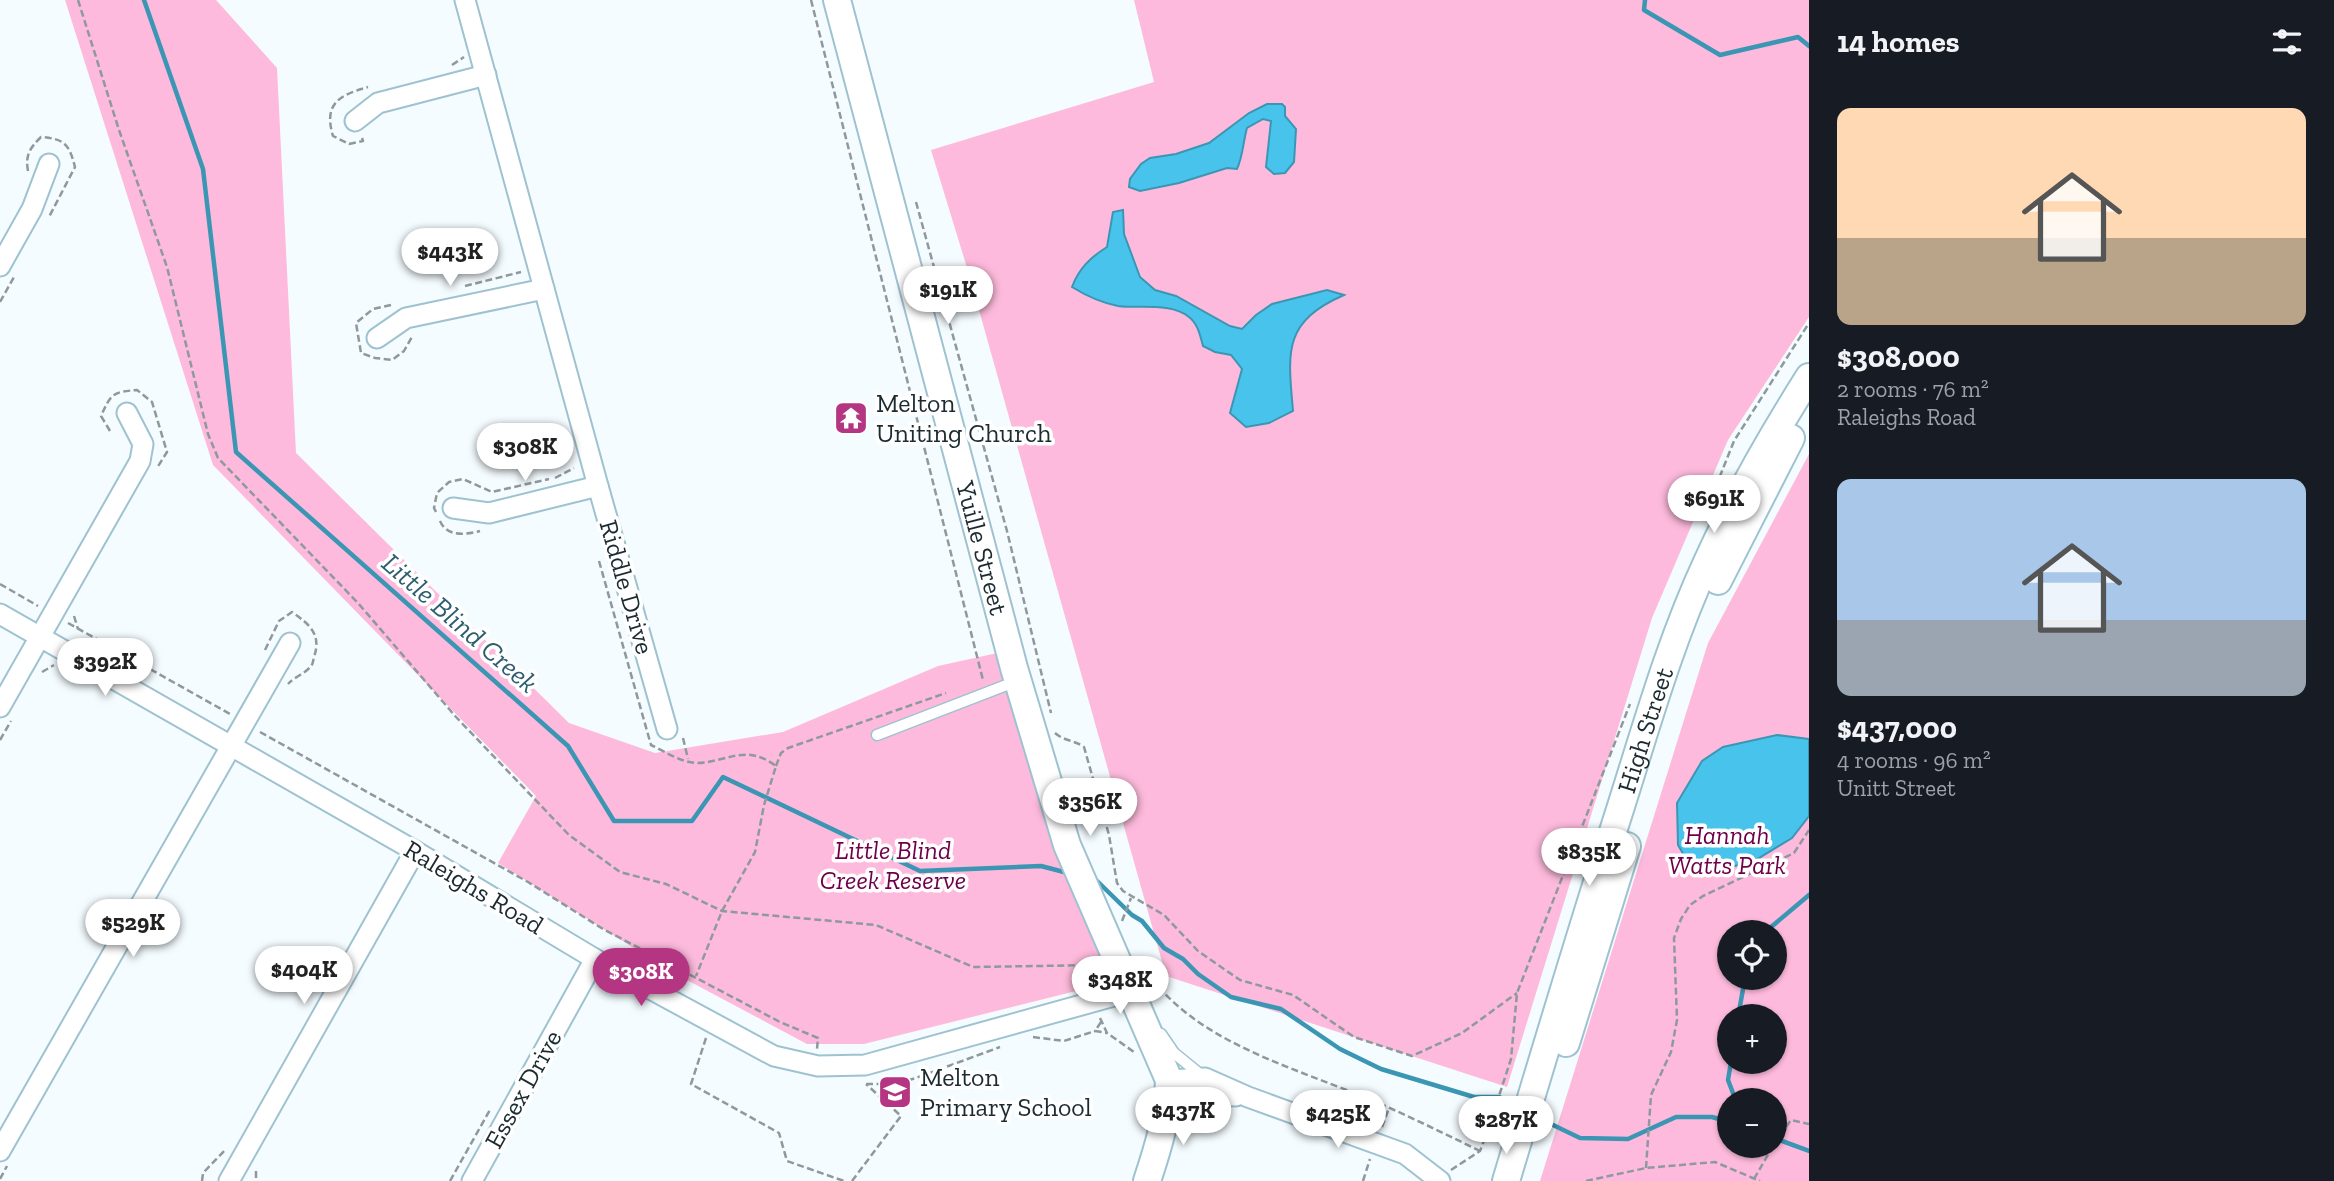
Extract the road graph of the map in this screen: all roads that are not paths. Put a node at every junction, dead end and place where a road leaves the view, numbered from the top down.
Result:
1 (465, 0) edge
2 (837, 0) edge
3 (486, 75) junction
4 (355, 121) dead end
5 (49, 164) dead end
6 (0, 266) edge
7 (544, 289) junction
8 (377, 338) dead end
9 (1809, 377) edge
10 (1809, 410) edge
11 (127, 413) dead end
12 (598, 486) junction
13 (453, 508) dead end
14 (0, 614) edge
15 (289, 643) dead end
16 (35, 645) junction
17 (1018, 681) junction
18 (0, 707) edge
19 (667, 729) dead end
20 (877, 735) dead end
21 (230, 747) junction
22 (415, 850) junction
23 (595, 960) junction
24 (1136, 981) junction
25 (1146, 1024) junction
26 (1205, 1078) junction
27 (1169, 1090) junction
28 (1248, 1097) junction
29 (0, 1151) edge
30 (1438, 1180) edge
31 (229, 1181) edge
32 (472, 1181) edge
33 (1147, 1181) edge
34 (1506, 1181) edge
35 (1524, 1181) edge

1 - 3 street, Riddle Drive
2 - 17 main road, Yuille Street
3 - 4 street
3 - 7 street, Riddle Drive
5 - 6 street
7 - 8 street
7 - 12 street, Riddle Drive
9 - 34 main road, High Street
10 - 35 main road, High Street
11 - 16 street
12 - 13 street
12 - 19 street, Riddle Drive
14 - 16 street, Raleighs Road
15 - 21 street
16 - 18 street
16 - 21 street, Raleighs Road
17 - 20 lane
17 - 24 main road, Yuille Street
21 - 22 street, Raleighs Road
21 - 29 street
22 - 23 street, Raleighs Road
22 - 31 street
23 - 24 street, Raleighs Road
23 - 32 street, Essex Drive
24 - 25 main road, Yuille Street
25 - 26 lane
25 - 27 main road, Yuille Street
26 - 27 street
26 - 28 street
27 - 28 street
27 - 33 main road
28 - 30 street

